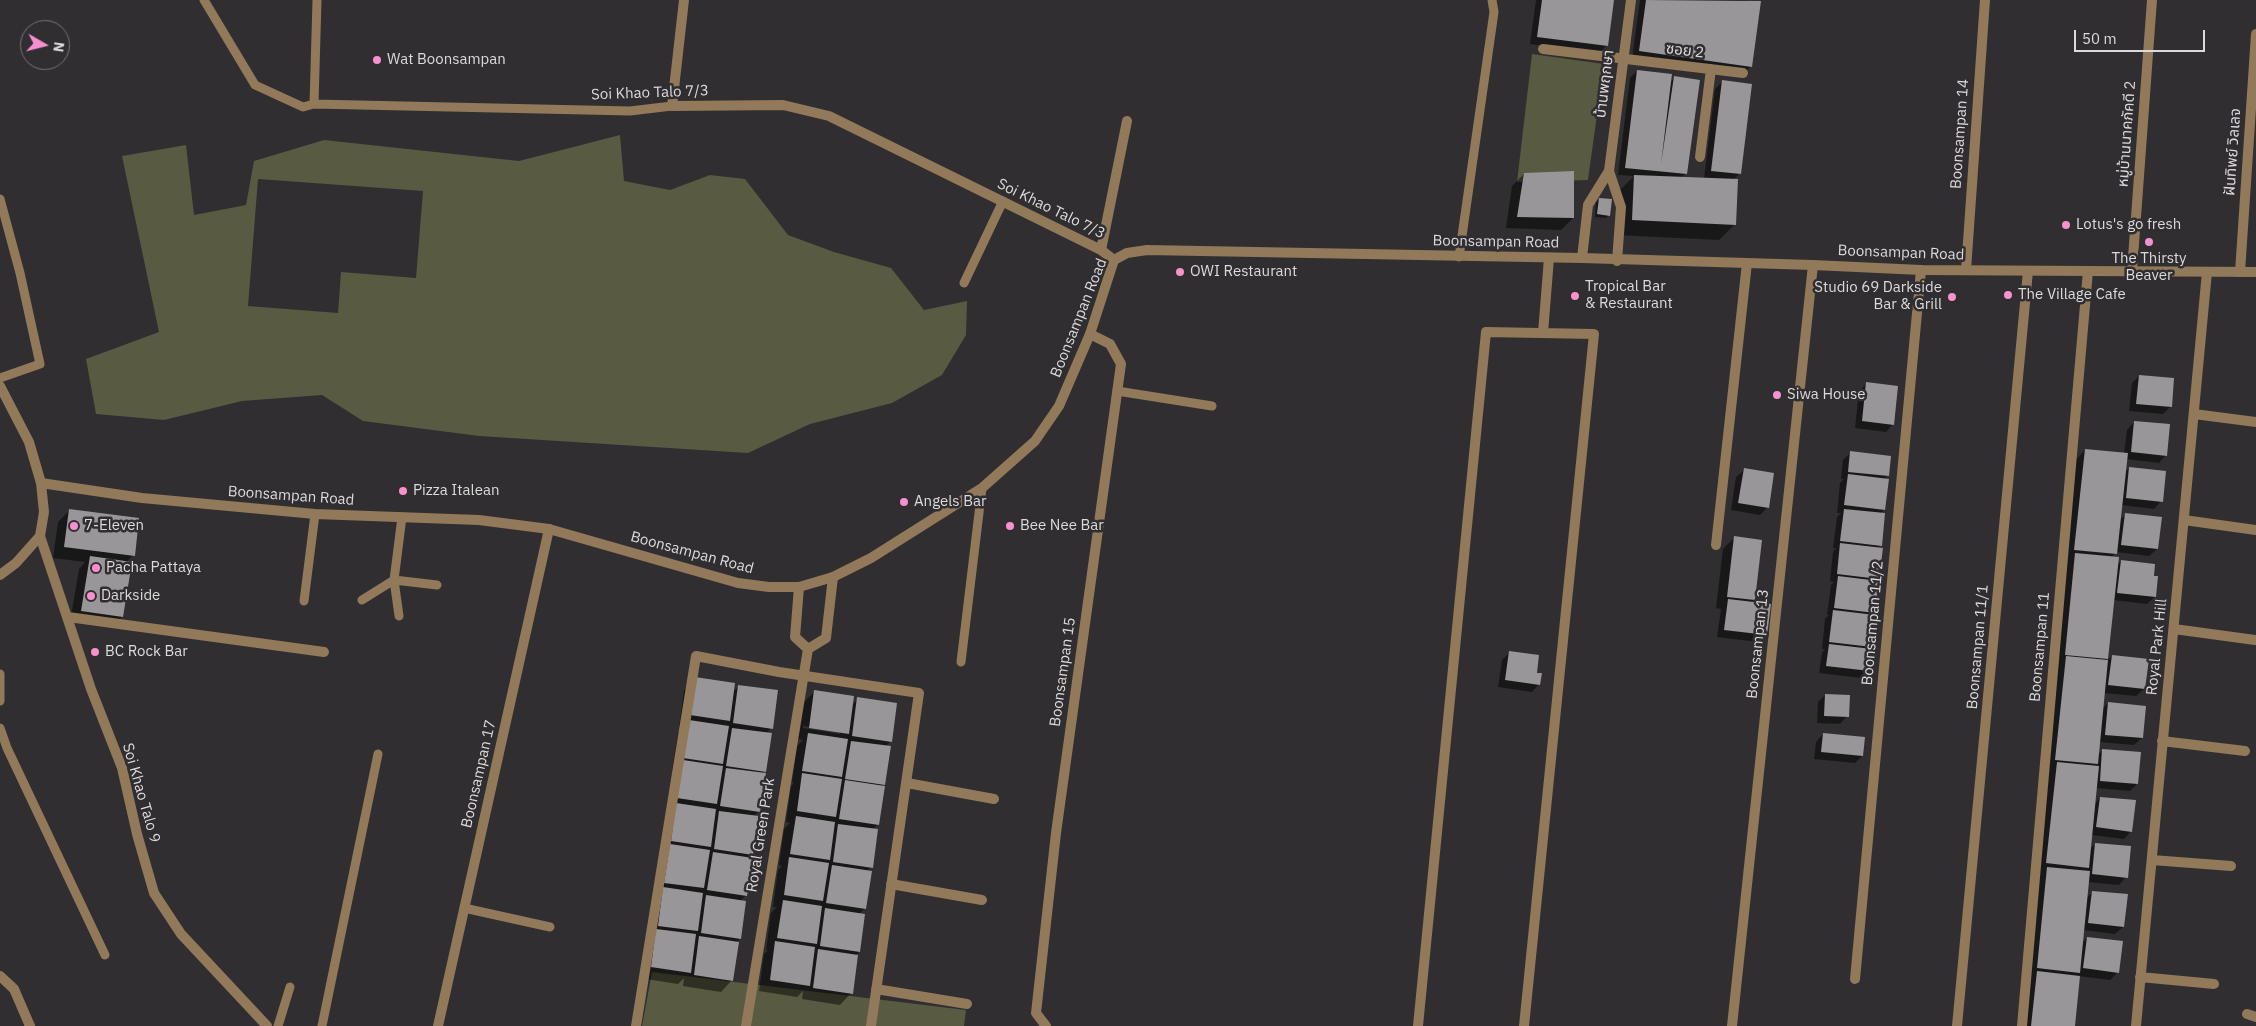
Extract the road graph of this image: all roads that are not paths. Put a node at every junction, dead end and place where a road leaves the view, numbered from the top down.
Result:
1 (204, 0) edge
2 (317, 0) edge
3 (684, 0) edge
4 (1492, 0) edge
5 (1631, 0) edge
6 (1985, 0) edge
7 (2152, 0) edge
8 (2256, 34) edge
9 (1543, 49) dead end
10 (1623, 58) junction
11 (1712, 69) junction
12 (1744, 73) dead end
13 (314, 104) junction
14 (672, 106) junction
15 (1127, 121) dead end
16 (1700, 157) dead end
17 (1609, 171) junction
18 (0, 199) edge
19 (1003, 201) junction
20 (1101, 250) junction
21 (1459, 257) junction
22 (1549, 258) junction
23 (1582, 258) junction
24 (1114, 260) junction
25 (1617, 261) junction
26 (1747, 263) junction
27 (1813, 265) junction
28 (1921, 270) junction
29 (1966, 270) junction
30 (2132, 270) junction
31 (2028, 271) junction
32 (2088, 271) junction
33 (2207, 272) junction
34 (2240, 272) junction
35 (2256, 272) edge
36 (964, 284) dead end
37 (1544, 333) junction
38 (1090, 334) junction
39 (0, 378) edge
40 (0, 386) edge
41 (1117, 391) junction
42 (1212, 406) dead end
43 (2194, 414) junction
44 (2256, 422) edge
45 (41, 482) junction
46 (982, 488) junction
47 (315, 514) junction
48 (402, 517) junction
49 (2184, 520) junction
50 (549, 530) junction
51 (2256, 530) edge
52 (40, 536) junction
53 (1716, 546) dead end
54 (0, 575) edge
55 (833, 577) junction
56 (394, 580) junction
57 (437, 585) dead end
58 (799, 586) junction
59 (362, 600) dead end
60 (304, 601) dead end
61 (399, 616) dead end
62 (68, 617) junction
63 (2174, 629) junction
64 (2255, 640) edge
65 (808, 649) junction
66 (324, 652) dead end
67 (961, 662) dead end
68 (0, 674) edge
69 (804, 676) junction
70 (0, 701) edge
71 (0, 728) edge
72 (2162, 741) junction
73 (2244, 751) dead end
74 (378, 754) dead end
75 (907, 783) junction
76 (994, 799) dead end
77 (2152, 860) junction
78 (2231, 866) dead end
79 (891, 884) junction
80 (982, 900) dead end
81 (464, 908) junction
82 (550, 927) dead end
83 (105, 956) dead end
84 (0, 976) edge
85 (2140, 977) junction
86 (1855, 979) dead end
87 (2214, 984) dead end
88 (290, 987) dead end
89 (876, 989) junction
90 (967, 1004) dead end
91 (30, 1026) edge
92 (267, 1026) edge
93 (278, 1026) edge
94 (322, 1026) edge
95 (438, 1026) edge
96 (636, 1026) edge
97 (746, 1026) edge
98 (870, 1026) edge
99 (1046, 1026) edge
100 (1418, 1026) edge
101 (1524, 1026) edge
102 (1732, 1026) edge
103 (1957, 1026) edge
104 (2022, 1026) edge
105 (2136, 1026) edge

1 - 13 lane, Soi Khao Talo 7/3
2 - 13 lane
3 - 14 street
4 - 21 lane
5 - 10 street, บ้านพฤกษา
6 - 29 street, Boonsampan 14
7 - 30 street, หมู่บ้านนาคภัคดี 2
8 - 34 street, ฝันทิพย์ วิลเลจ
9 - 10 street, ซอย 2
10 - 11 street, ซอย 2
10 - 17 street, บ้านพฤกษา
11 - 12 street, ซอย 2
11 - 16 street
13 - 14 lane, Soi Khao Talo 7/3
14 - 19 street, Soi Khao Talo 7/3
15 - 20 street
17 - 23 street, บ้านพฤกษา
17 - 25 street, บ้านพฤกษา
18 - 39 lane
19 - 20 street, Soi Khao Talo 7/3
19 - 36 lane
20 - 24 street, Soi Khao Talo 7/3
21 - 22 street, Boonsampan Road
21 - 24 street, Boonsampan Road
22 - 23 street, Boonsampan Road
22 - 37 street
23 - 25 street, Boonsampan Road
24 - 38 street, Boonsampan Road
25 - 26 street, Boonsampan Road
26 - 27 street, Boonsampan Road
26 - 53 street
27 - 28 street, Boonsampan Road
27 - 102 street, Boonsampan 13
28 - 29 street, Boonsampan Road
28 - 86 street, Boonsampan 11/2
29 - 31 street, Boonsampan Road
30 - 32 street, Boonsampan Road
30 - 33 street, Boonsampan Road
31 - 32 street, Boonsampan Road
31 - 103 street, Boonsampan 11/1
32 - 104 street, Boonsampan 11
33 - 34 street, Boonsampan Road
33 - 43 street, Royal Park Hill
34 - 35 street, Boonsampan Road
37 - 100 street
37 - 101 street
38 - 41 street, Boonsampan 15
38 - 46 street, Boonsampan Road
40 - 45 street
41 - 42 lane
41 - 99 street, Boonsampan 15
43 - 44 street
43 - 49 street, Royal Park Hill
45 - 47 street, Boonsampan Road
45 - 52 street
46 - 55 street, Boonsampan Road
46 - 67 lane
47 - 48 street, Boonsampan Road
47 - 60 lane
48 - 50 street, Boonsampan Road
48 - 56 lane
49 - 51 street
49 - 63 street, Royal Park Hill
50 - 58 street, Boonsampan Road
50 - 81 street, Boonsampan 17
52 - 54 street
52 - 62 street, Soi Khao Talo 9
55 - 58 street, Boonsampan Road
55 - 65 street
56 - 57 lane
56 - 59 lane
56 - 61 lane
58 - 65 street
62 - 66 street
62 - 92 street, Soi Khao Talo 9
63 - 64 street
63 - 72 street, Royal Park Hill
65 - 69 street, Royal Green Park
68 - 70 lane
69 - 75 street
69 - 96 street
69 - 97 street, Royal Green Park
71 - 83 lane
72 - 73 street
72 - 77 street, Royal Park Hill
74 - 94 lane
75 - 76 street
75 - 79 street
77 - 78 street
77 - 85 street, Royal Park Hill
79 - 80 street
79 - 89 street
81 - 82 lane
81 - 95 street, Boonsampan 17
84 - 91 street
85 - 87 street
85 - 105 street, Royal Park Hill
88 - 93 lane
89 - 90 street
89 - 98 street

